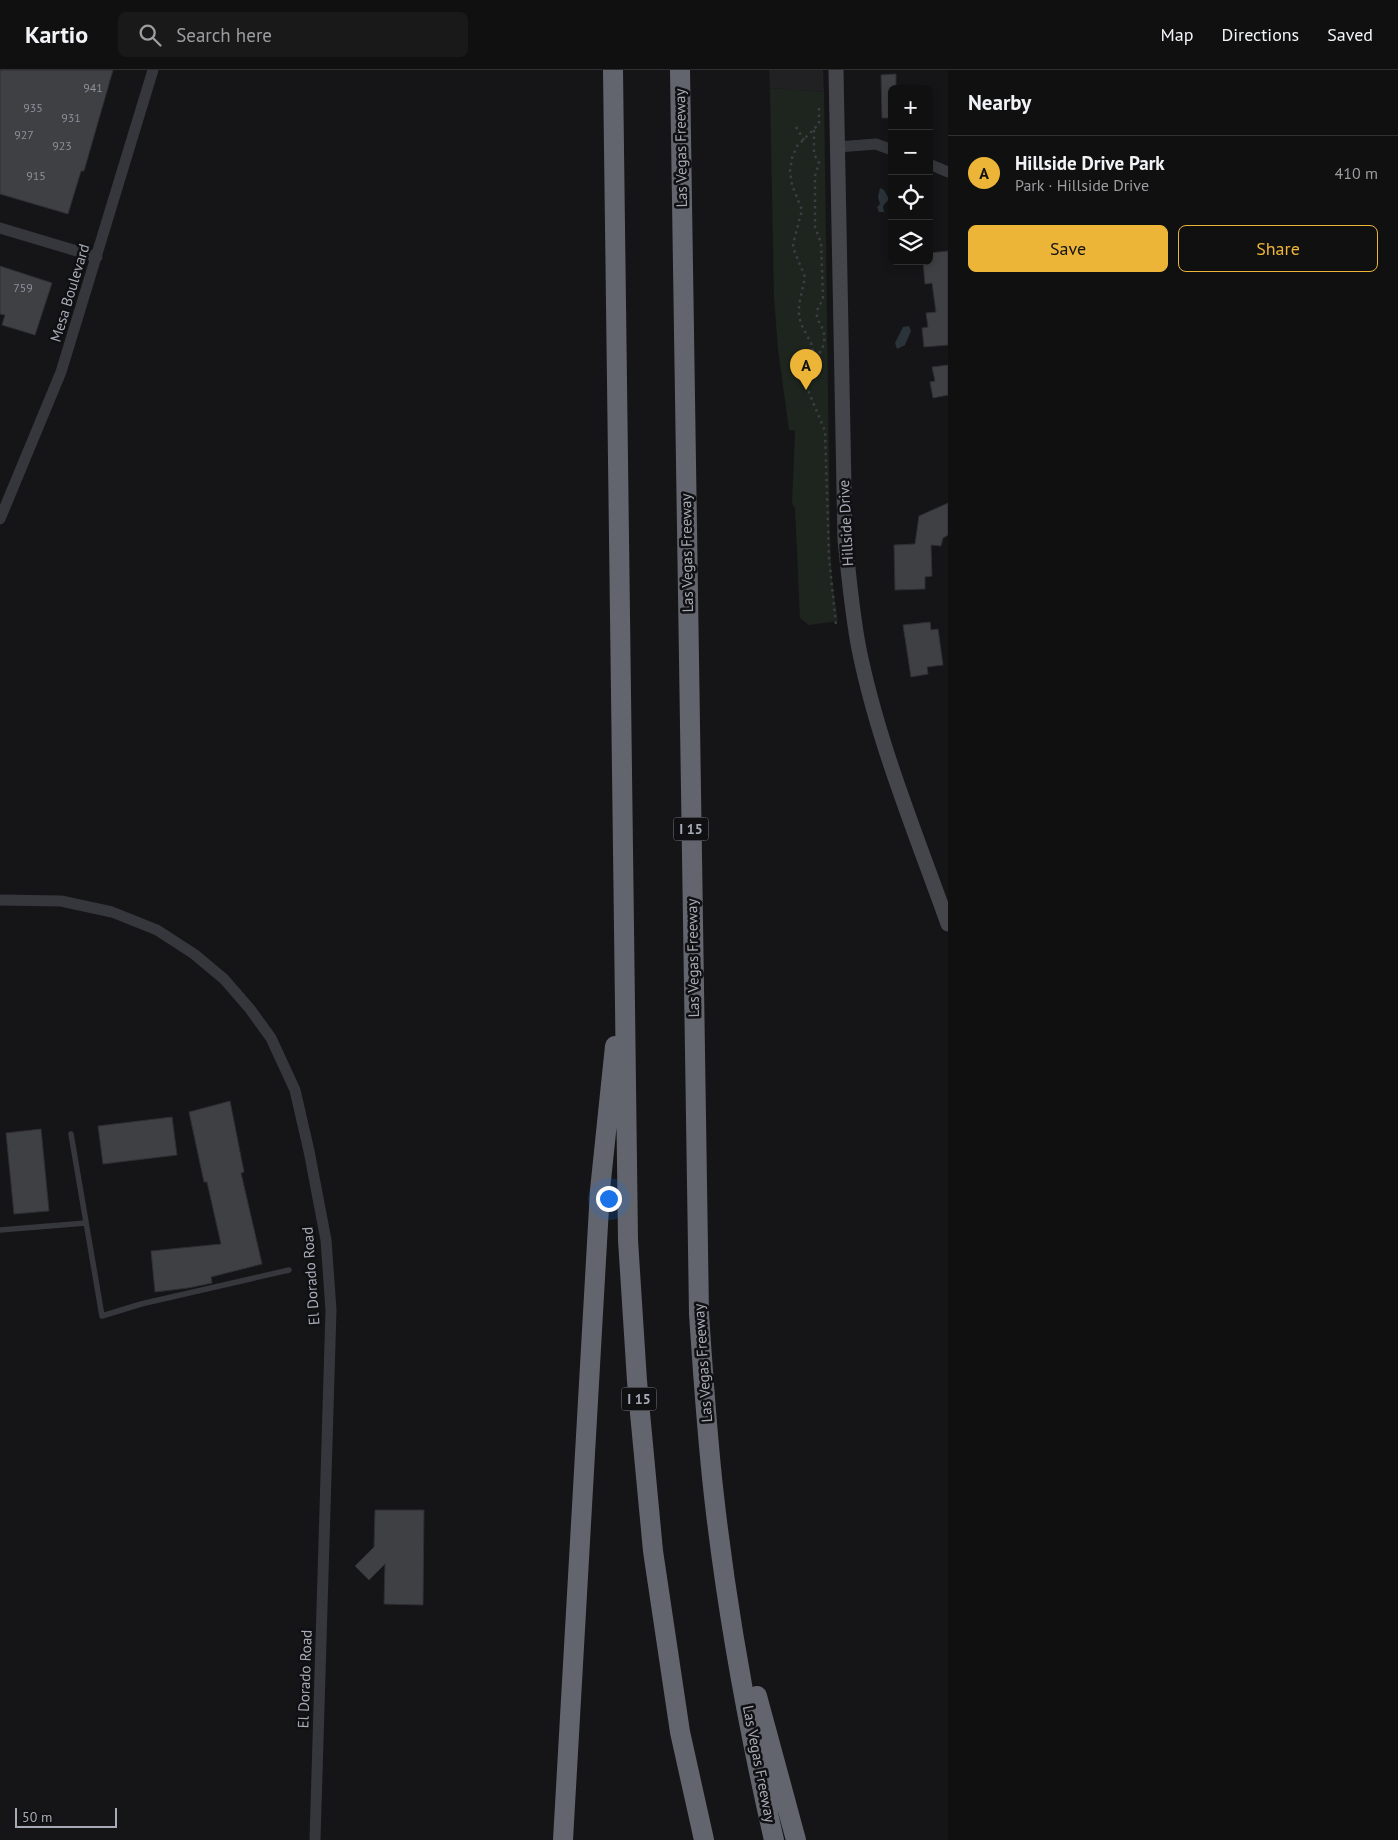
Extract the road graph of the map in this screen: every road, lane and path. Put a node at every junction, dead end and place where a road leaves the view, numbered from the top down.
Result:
1 (154, 70) edge
2 (613, 70) edge
3 (680, 70) edge
4 (836, 70) edge
5 (820, 108) dead end
6 (796, 127) dead end
7 (814, 130) junction
8 (804, 140) junction
9 (838, 147) junction
10 (888, 148) edge
11 (933, 166) edge
12 (948, 172) edge
13 (0, 228) edge
14 (97, 257) junction
15 (815, 359) junction
16 (0, 519) edge
17 (836, 625) dead end
18 (0, 900) edge
19 (948, 924) edge
20 (624, 954) junction
21 (71, 1134) dead end
22 (86, 1223) junction
23 (0, 1230) edge
24 (289, 1270) dead end
25 (726, 1586) junction
26 (315, 1840) edge
27 (563, 1840) edge
28 (704, 1840) edge
29 (774, 1840) edge
30 (796, 1840) edge

1 - 14 street, Mesa Boulevard
2 - 20 highway, I 15
3 - 25 highway, Las Vegas Freeway / I 15
4 - 9 main road, Hillside Drive
5 - 7 path
6 - 8 path
7 - 8 path
7 - 15 path
8 - 15 path
9 - 10 street
9 - 19 main road, Hillside Drive
11 - 12 street
13 - 14 street
14 - 16 street, Mesa Boulevard
15 - 17 path
18 - 26 street, El Dorado Road
20 - 27 highway
20 - 28 highway, I 15
21 - 22 lane
22 - 23 lane
22 - 24 lane
25 - 29 highway, Las Vegas Freeway / I 15
25 - 30 highway

